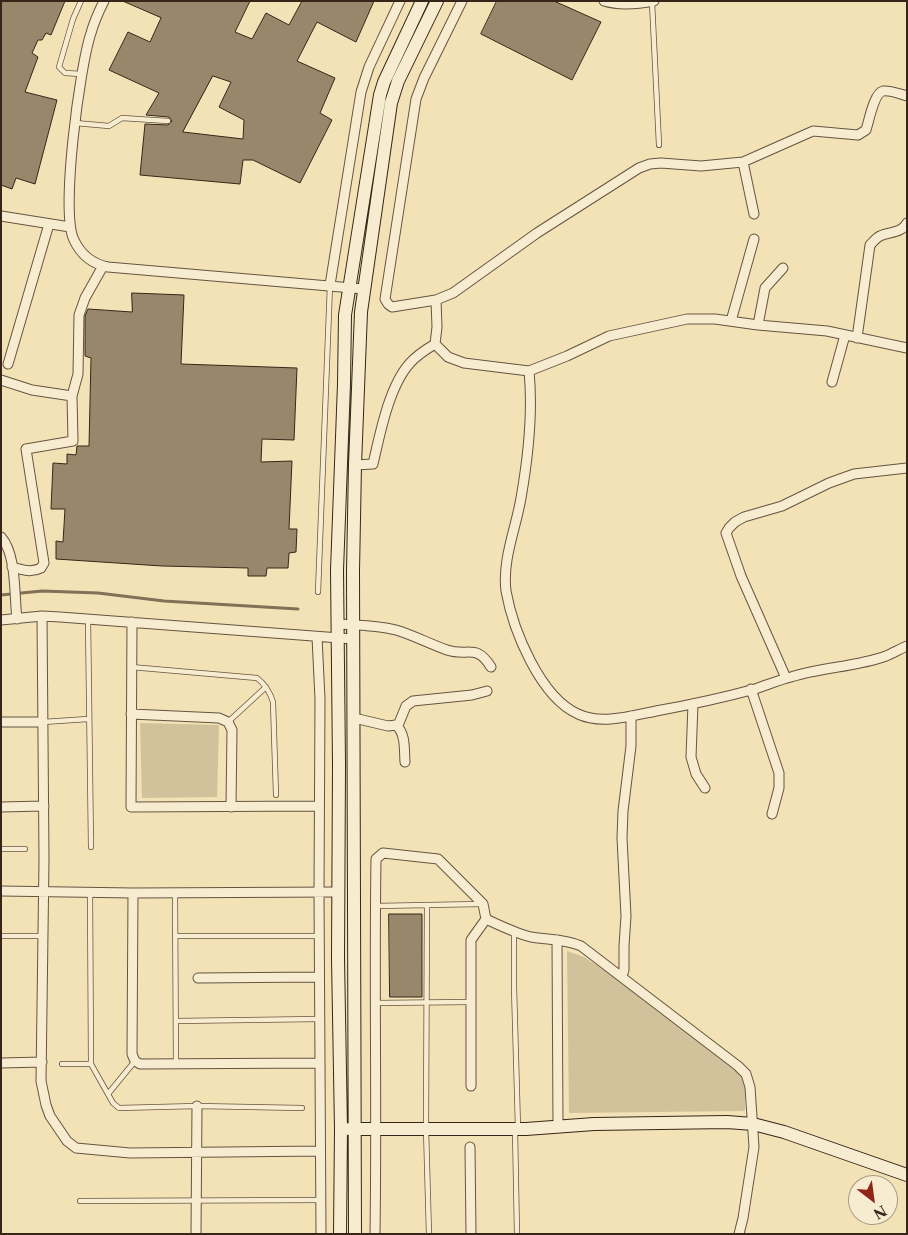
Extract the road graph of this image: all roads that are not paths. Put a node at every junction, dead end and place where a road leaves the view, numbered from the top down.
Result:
1 (81, 1) edge
2 (104, 1) edge
3 (400, 1) edge
4 (422, 1) edge
5 (437, 1) edge
6 (462, 1) edge
7 (604, 1) edge
8 (653, 2) edge
9 (82, 74) junction
10 (907, 96) edge
11 (168, 121) dead end
12 (76, 123) junction
13 (659, 145) dead end
14 (743, 162) junction
15 (754, 214) dead end
16 (1, 216) edge
17 (907, 223) edge
18 (48, 224) junction
19 (70, 227) junction
20 (754, 239) dead end
21 (103, 266) junction
22 (783, 268) dead end
23 (330, 286) junction
24 (350, 287) junction
25 (364, 289) junction
26 (436, 300) junction
27 (731, 321) junction
28 (758, 325) junction
29 (845, 335) junction
30 (857, 338) junction
31 (434, 344) junction
32 (907, 348) edge
33 (8, 364) dead end
34 (528, 370) junction
35 (1, 380) edge
36 (832, 382) dead end
37 (72, 396) junction
38 (354, 465) junction
39 (907, 468) edge
40 (1, 537) edge
41 (12, 571) junction
42 (318, 592) dead end
43 (16, 615) junction
44 (42, 616) junction
45 (88, 619) junction
46 (1, 620) edge
47 (132, 622) junction
48 (338, 624) junction
49 (353, 624) junction
50 (317, 637) junction
51 (338, 638) junction
52 (353, 639) junction
53 (907, 646) edge
54 (131, 667) junction
55 (491, 667) dead end
56 (786, 678) junction
57 (266, 687) junction
58 (751, 689) junction
59 (486, 690) dead end
60 (693, 704) junction
61 (131, 714) junction
62 (631, 716) junction
63 (354, 718) junction
64 (88, 719) junction
65 (1, 722) edge
66 (43, 722) junction
67 (228, 722) junction
68 (396, 725) junction
69 (405, 762) dead end
70 (705, 788) dead end
71 (276, 795) dead end
72 (44, 806) junction
73 (231, 806) junction
74 (319, 806) junction
75 (1, 807) edge
76 (772, 814) dead end
77 (91, 847) dead end
78 (1, 849) edge
79 (25, 849) dead end
80 (1, 891) edge
81 (44, 891) junction
82 (90, 892) junction
83 (318, 892) junction
84 (338, 892) junction
85 (133, 893) junction
86 (175, 893) junction
87 (483, 904) junction
88 (427, 905) junction
89 (375, 906) junction
90 (486, 919) junction
91 (514, 932) junction
92 (1, 936) edge
93 (43, 936) junction
94 (175, 936) junction
95 (319, 936) junction
96 (557, 940) junction
97 (622, 976) junction
98 (198, 978) dead end
99 (319, 978) junction
100 (426, 1002) junction
101 (470, 1002) junction
102 (375, 1003) junction
103 (319, 1019) junction
104 (176, 1021) junction
105 (135, 1061) junction
106 (42, 1062) junction
107 (1, 1063) edge
108 (319, 1063) junction
109 (62, 1064) dead end
110 (91, 1064) junction
111 (176, 1064) junction
112 (470, 1086) dead end
113 (108, 1094) junction
114 (197, 1106) junction
115 (302, 1108) dead end
116 (753, 1124) junction
117 (558, 1126) junction
118 (341, 1129) junction
119 (355, 1129) junction
120 (377, 1129) junction
121 (426, 1129) junction
122 (516, 1129) junction
123 (470, 1147) dead end
124 (320, 1151) junction
125 (197, 1152) junction
126 (907, 1175) edge
127 (320, 1200) junction
128 (80, 1201) dead end
129 (196, 1202) junction
130 (196, 1234) edge
131 (321, 1234) edge
132 (340, 1234) edge
133 (355, 1234) edge
134 (375, 1234) edge
135 (429, 1234) edge
136 (471, 1234) edge
137 (517, 1234) edge
138 (739, 1234) edge

1 - 9 lane
2 - 9 street
3 - 23 street
4 - 24 street
5 - 25 street
6 - 26 street
7 - 8 street
8 - 13 lane
9 - 12 street
10 - 14 street
11 - 12 lane
12 - 19 street
14 - 15 street
14 - 26 street
16 - 18 street
17 - 30 street
18 - 19 street
18 - 33 street
19 - 21 street
20 - 27 street
21 - 23 street
21 - 37 street
22 - 28 street
23 - 24 street
23 - 42 lane
24 - 25 street
24 - 48 street
25 - 38 street
26 - 31 street
27 - 28 street
27 - 34 street
28 - 29 street
29 - 30 street
29 - 36 street
30 - 32 street
31 - 34 street
31 - 38 street
34 - 62 street
35 - 37 street
37 - 41 street
38 - 49 street
39 - 56 street
40 - 41 street
41 - 43 street
43 - 44 street
43 - 46 street
44 - 45 street
44 - 66 street
45 - 47 street
45 - 64 lane
47 - 50 street
47 - 54 street
48 - 49 street
48 - 51 street
49 - 52 street
49 - 55 street
50 - 51 street
50 - 74 street
51 - 52 street
51 - 84 street
52 - 63 street
53 - 56 street
54 - 57 lane
54 - 61 street
56 - 58 street
57 - 67 lane
57 - 71 lane
58 - 60 street
58 - 76 street
59 - 68 street
60 - 62 street
60 - 70 street
61 - 67 street
61 - 73 street
62 - 97 street
63 - 68 street
63 - 119 street
64 - 66 lane
64 - 77 lane
65 - 66 street
66 - 72 street
67 - 73 street
68 - 69 street
72 - 75 street
72 - 81 street
73 - 74 street
74 - 83 street
78 - 79 lane
80 - 81 street
81 - 82 street
81 - 93 street
82 - 85 street
82 - 110 lane
83 - 84 street
83 - 86 street
83 - 95 street
84 - 118 street
85 - 86 street
85 - 105 street
86 - 94 lane
87 - 88 lane
87 - 89 street
87 - 90 street
88 - 89 lane
88 - 100 lane
89 - 102 street
90 - 91 street
90 - 101 street
91 - 96 street
91 - 122 lane
92 - 93 lane
93 - 106 street
94 - 95 lane
94 - 104 lane
95 - 99 street
96 - 97 street
96 - 117 street
97 - 116 street
98 - 99 street
99 - 103 street
100 - 101 lane
100 - 102 lane
100 - 121 lane
101 - 112 street
102 - 120 street
103 - 104 lane
103 - 108 street
104 - 111 lane
105 - 111 street
105 - 113 lane
106 - 107 street
106 - 125 street
108 - 111 street
108 - 124 street
109 - 110 lane
110 - 113 lane
113 - 114 lane
114 - 115 lane
114 - 125 street
116 - 117 street
116 - 126 street
116 - 138 street
117 - 122 street
118 - 119 street
118 - 132 street
119 - 120 street
119 - 133 street
120 - 121 street
120 - 134 street
121 - 122 street
121 - 135 lane
122 - 137 lane
123 - 136 street
124 - 125 street
124 - 127 street
125 - 129 street
127 - 129 lane
127 - 131 street
128 - 129 lane
129 - 130 street

